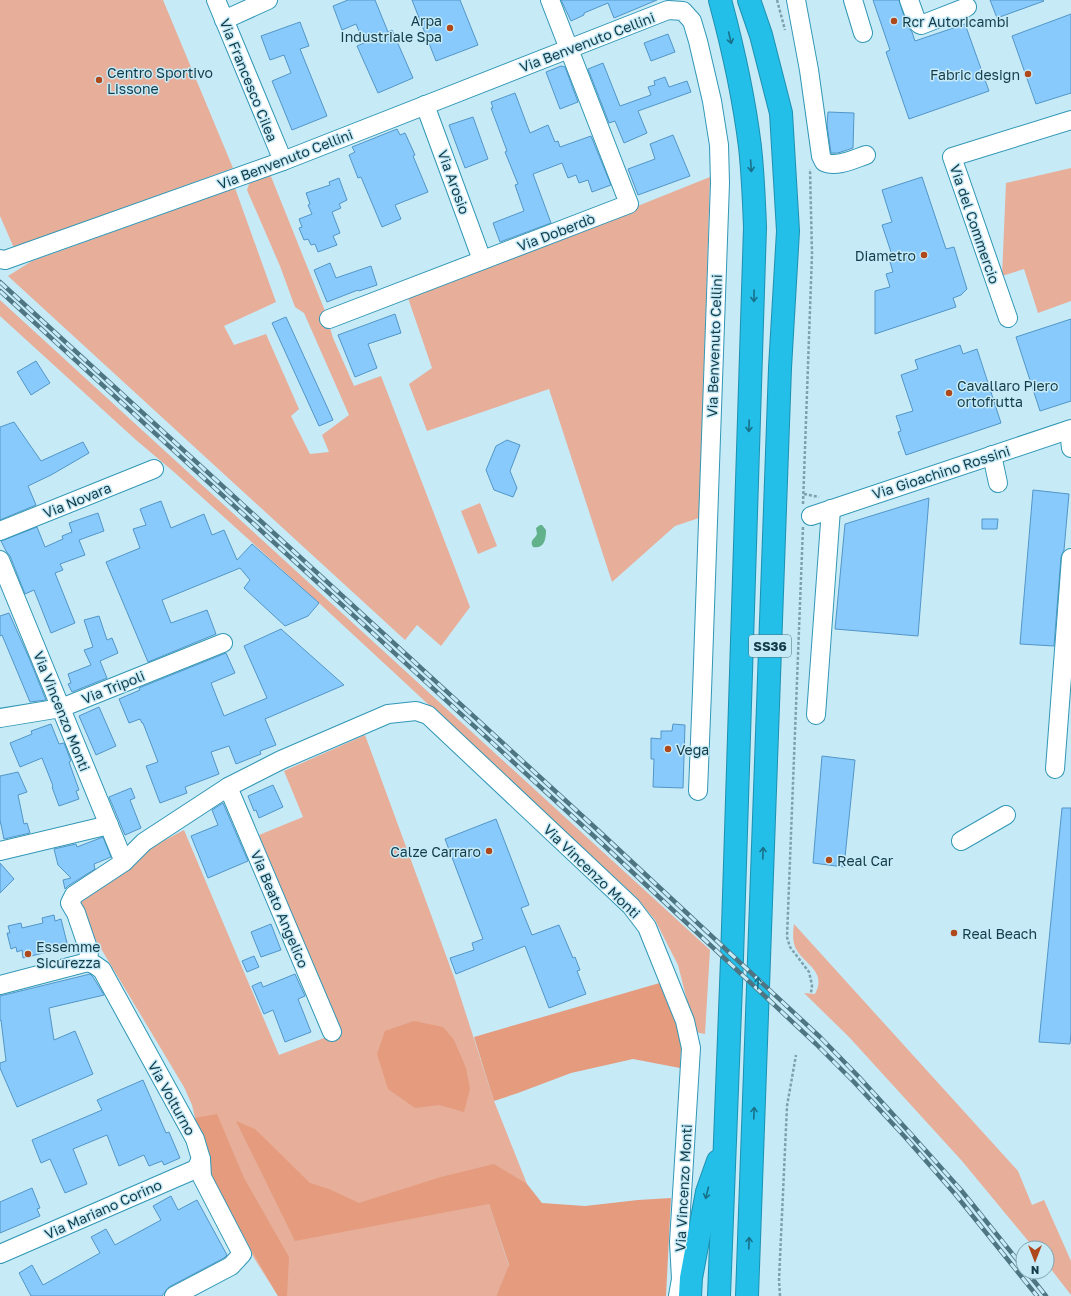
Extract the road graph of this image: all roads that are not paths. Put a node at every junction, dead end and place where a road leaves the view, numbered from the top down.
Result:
1 (216, 0) edge
2 (268, 0) edge
3 (550, 0) edge
4 (720, 0) edge
5 (749, 0) edge
6 (796, 0) edge
7 (853, 0) edge
8 (909, 0) edge
9 (670, 5) edge
10 (957, 7) edge
11 (224, 20) junction
12 (863, 32) dead end
13 (569, 49) junction
14 (425, 105) junction
15 (1071, 120) edge
16 (866, 155) dead end
17 (282, 161) junction
18 (2, 259) edge
19 (482, 260) junction
20 (1008, 318) dead end
21 (329, 319) dead end
22 (1070, 429) edge
23 (1071, 448) edge
24 (992, 455) junction
25 (154, 469) dead end
26 (998, 483) dead end
27 (831, 509) junction
28 (806, 517) road end
29 (0, 531) edge
30 (1071, 558) edge
31 (0, 560) edge
32 (223, 643) dead end
33 (61, 708) junction
34 (816, 715) dead end
35 (0, 718) edge
36 (1055, 769) dead end
37 (228, 787) junction
38 (698, 791) dead end
39 (1006, 815) dead end
40 (108, 825) junction
41 (961, 842) dead end
42 (0, 851) edge
43 (124, 862) junction
44 (88, 962) junction
45 (0, 985) edge
46 (332, 1032) dead end
47 (725, 1143) junction
48 (201, 1159) junction
49 (0, 1254) edge
50 (748, 1272) junction
51 (685, 1287) edge
52 (174, 1296) edge
53 (719, 1296) edge
54 (747, 1296) edge
55 (752, 1296) edge

1 - 11 street, Via Francesco Cilea
2 - 11 street
3 - 13 street
4 -> 47 highway, SS36
50 -> 5 highway, SS36
6 - 16 street
7 - 12 street
8 - 10 street
9 - 13 street, Via Benvenuto Cellini
9 - 38 street, Via Benvenuto Cellini
11 - 17 street, Via Francesco Cilea
13 - 14 street, Via Benvenuto Cellini
13 - 19 street, Via Doberdò
14 - 17 street, Via Benvenuto Cellini
14 - 19 street, Via Arosio
15 - 20 street, Via del Commercio
17 - 18 street, Via Benvenuto Cellini
19 - 21 street, Via Doberdò
22 - 23 street
22 - 24 street, Via Gioachino Rossini
24 - 26 street
24 - 27 street, Via Gioachino Rossini
25 - 29 street, Via Novara
27 - 28 street, Via Gioachino Rossini
27 - 34 street
30 - 36 street
31 - 33 street, Via Vincenzo Monti
32 - 33 street, Via Tripoli
33 - 35 street, Via Tripoli
33 - 40 street, Via Vincenzo Monti
37 - 43 street, Via Vincenzo Monti
37 - 46 street, Via Beato Angelico
37 - 51 street, Via Vincenzo Monti
39 - 41 street
40 - 42 street
40 - 43 street, Via Vincenzo Monti
43 - 44 street, Via Vincenzo Monti
44 - 45 street
44 - 48 street, Via Volturno
47 -> 51 highway
47 - 53 highway, SS36
48 - 49 street, Via Mariano Corino
48 - 52 street, Via Volturno
50 - 54 highway, SS36
50 - 55 highway

